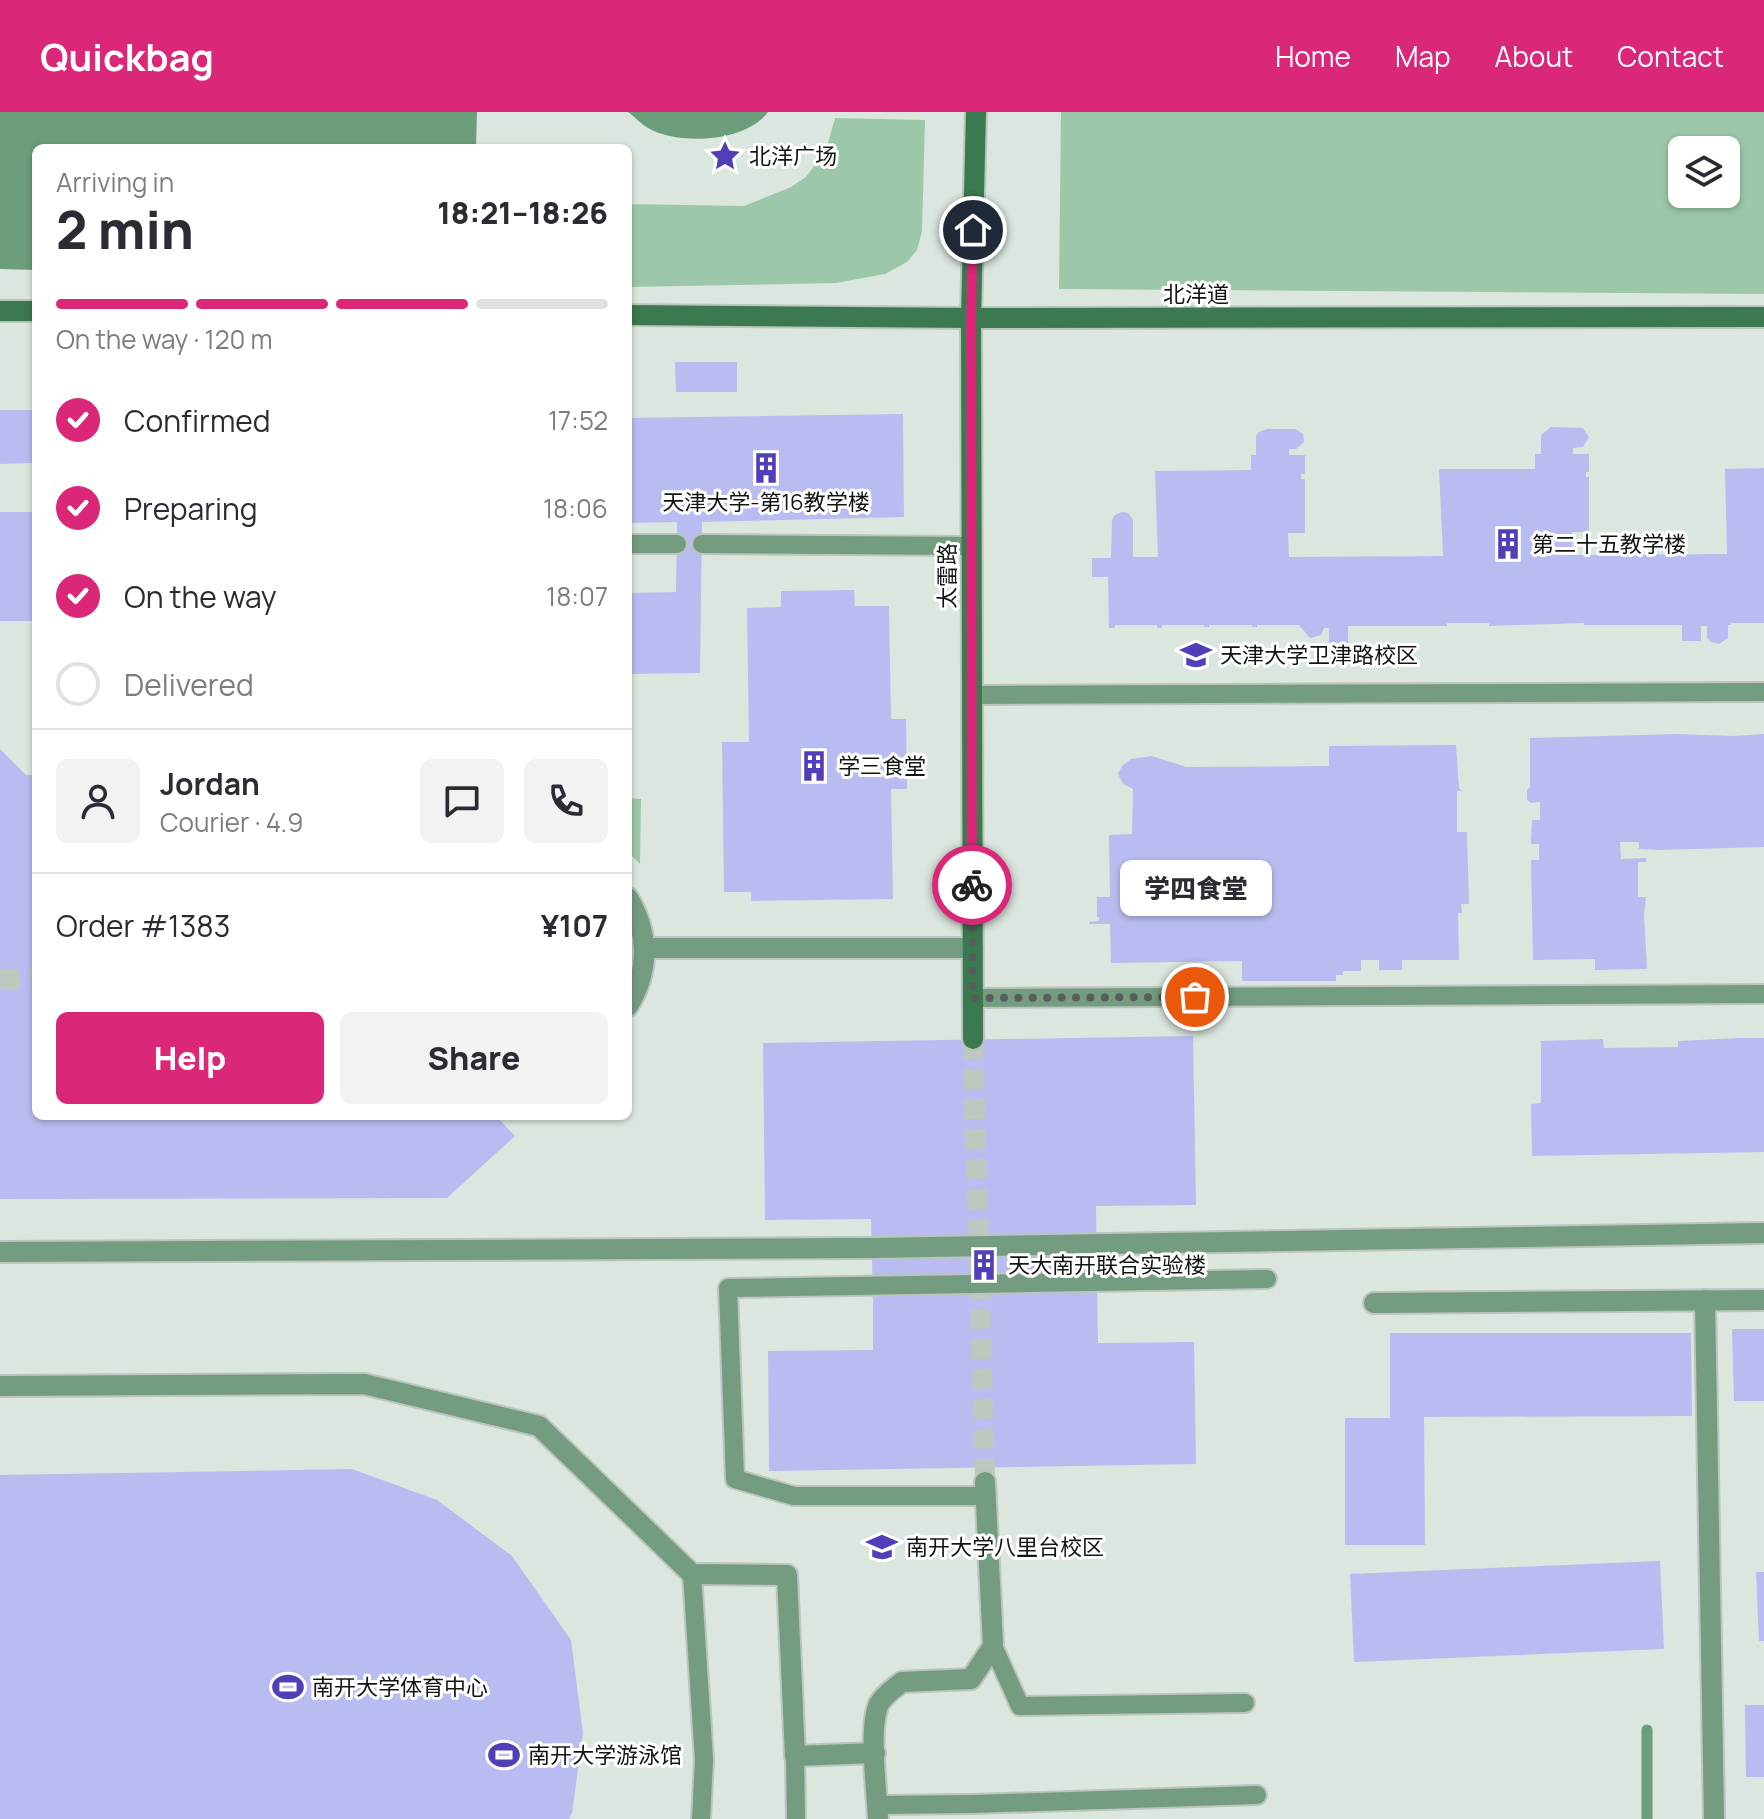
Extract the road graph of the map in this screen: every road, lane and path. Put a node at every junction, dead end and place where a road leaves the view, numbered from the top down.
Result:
1 (976, 112) edge
2 (0, 311) edge
3 (32, 311) edge
4 (632, 315) edge
5 (1764, 317) edge
6 (971, 318) junction
7 (632, 544) edge
8 (677, 544) dead end
9 (702, 544) dead end
10 (971, 546) junction
11 (1764, 692) edge
12 (972, 695) junction
13 (632, 905) edge
14 (646, 948) junction
15 (973, 948) junction
16 (1764, 994) edge
17 (632, 997) edge
18 (973, 998) junction
19 (973, 1039) tunnel mouth
20 (1764, 1233) edge
21 (0, 1252) edge
22 (1267, 1279) dead end
23 (1705, 1300) junction
24 (1764, 1300) edge
25 (1374, 1303) dead end
26 (0, 1386) edge
27 (985, 1489) joint
28 (692, 1574) junction
29 (993, 1646) junction
30 (1245, 1703) dead end
31 (875, 1753) junction
32 (795, 1756) junction
33 (1257, 1795) dead end
34 (878, 1812) edge
35 (701, 1819) edge
36 (796, 1819) edge
37 (1714, 1819) edge

1 - 6 street, 太雷路
2 - 3 street
4 - 6 street, 北洋道
5 - 6 street, 北洋道
6 - 10 street, 太雷路
7 - 8 lane
9 - 10 lane
10 - 12 street, 太雷路
11 - 12 lane
12 - 15 street, 太雷路
13 - 14 street
14 - 15 street
14 - 17 street
15 - 18 street, 太雷路
16 - 18 lane
18 - 19 street, 太雷路
20 - 21 street
22 - 27 lane
23 - 24 street
23 - 25 street
23 - 37 street
26 - 28 street
27 - 29 street
28 - 32 street
28 - 35 lane
29 - 30 lane
29 - 31 street
31 - 32 street
31 - 34 street
32 - 36 lane
33 - 34 lane

